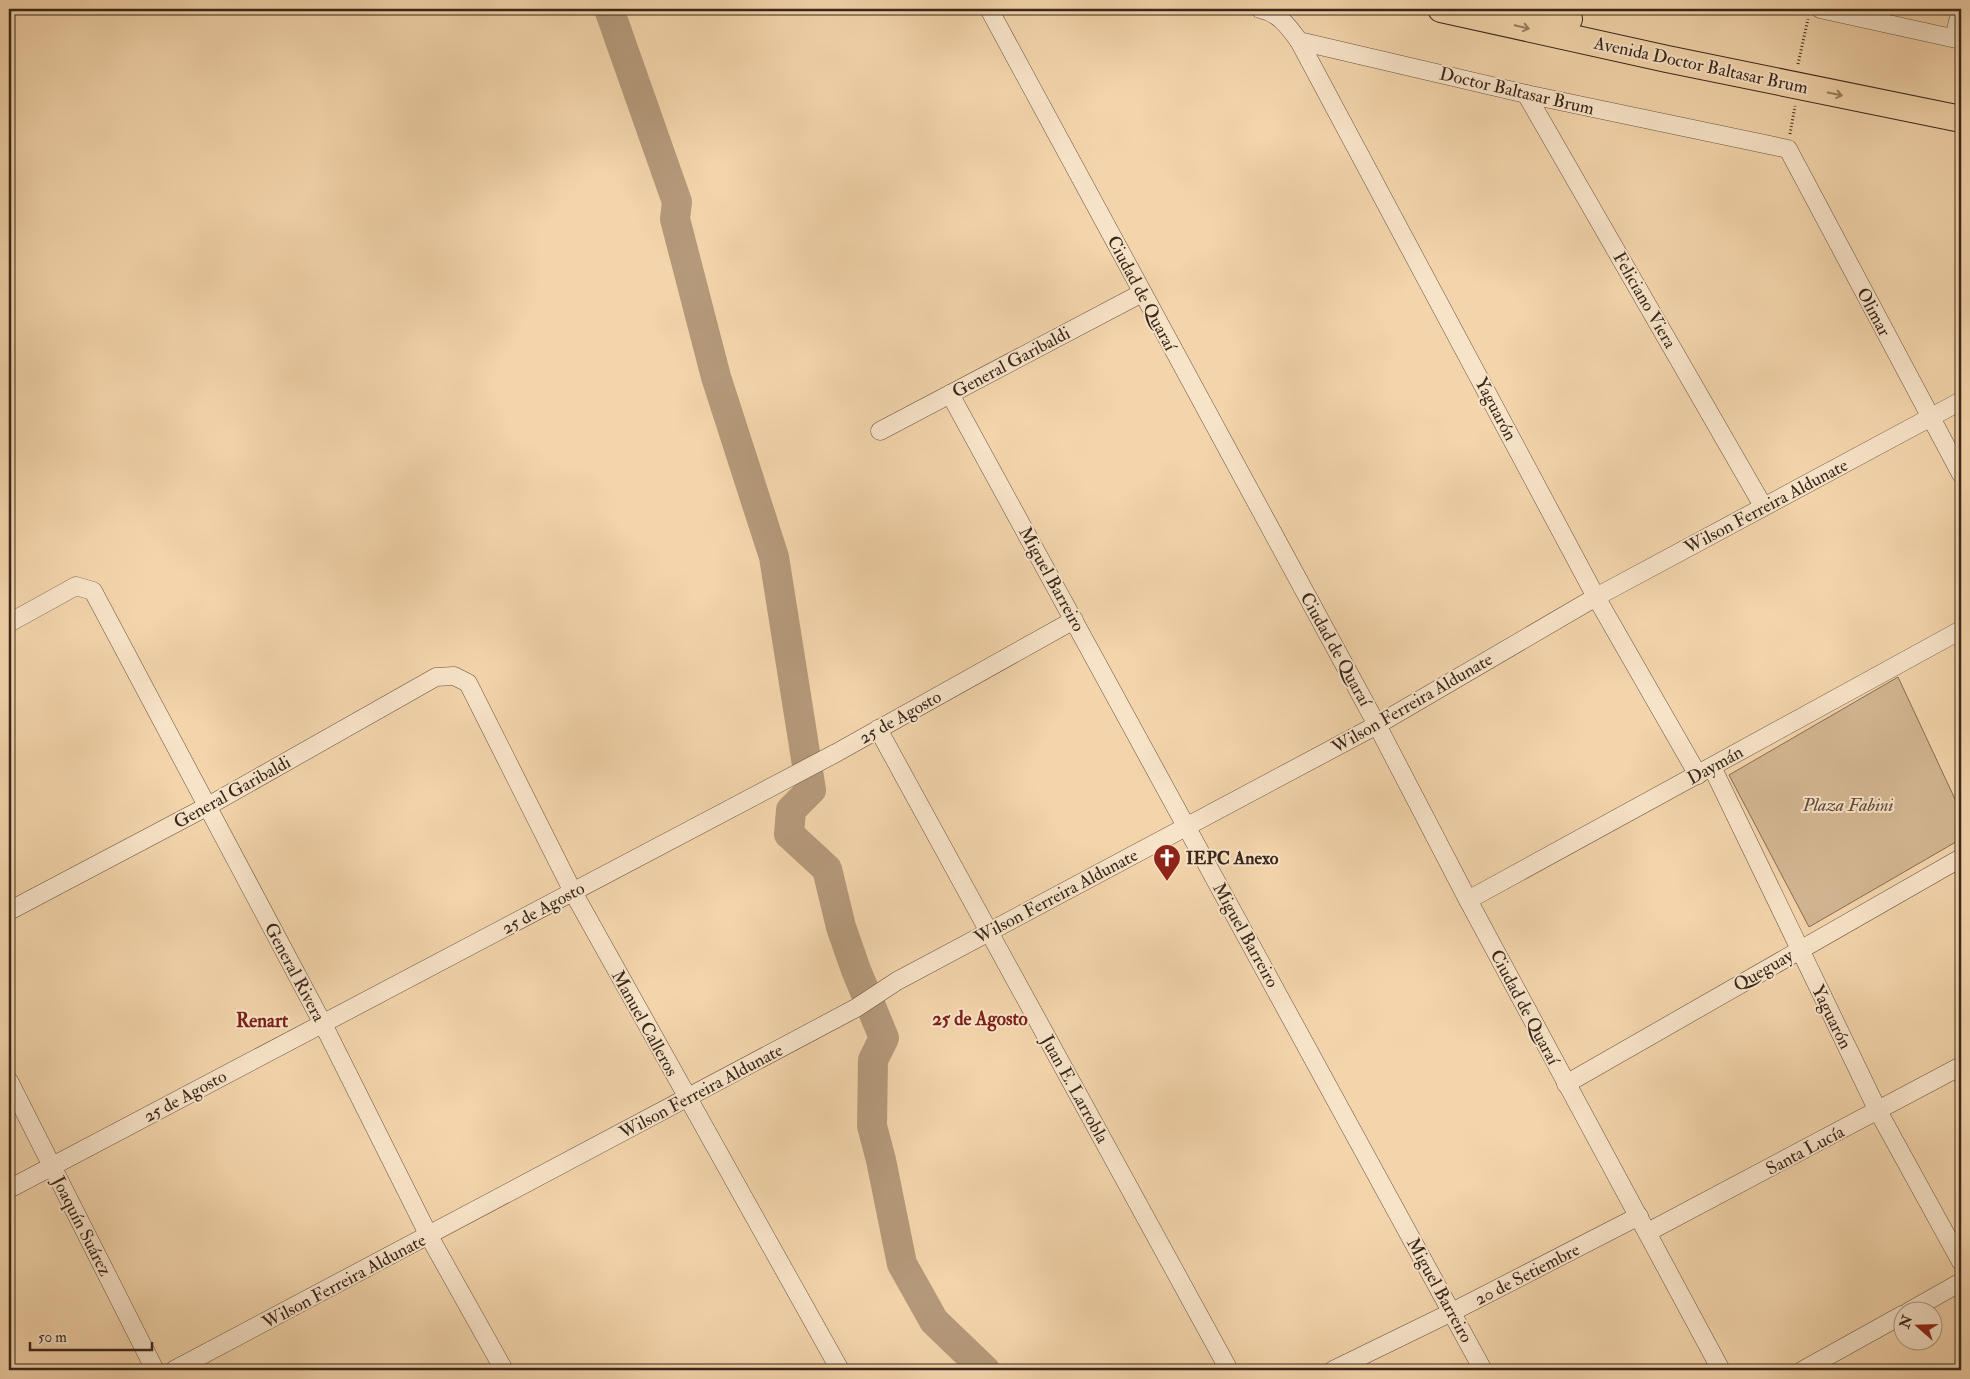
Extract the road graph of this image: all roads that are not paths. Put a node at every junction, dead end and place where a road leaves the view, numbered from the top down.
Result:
1 (989, 9) edge
2 (1260, 9) edge
3 (1441, 9) edge
4 (1525, 9) edge
5 (1960, 9) edge
6 (1814, 13) edge
7 (1958, 39) edge
8 (1299, 41) junction
9 (1798, 77) junction
10 (1526, 94) junction
11 (1961, 102) edge
12 (1961, 120) edge
13 (1788, 150) joint
14 (1142, 293) junction
15 (950, 394) junction
16 (1961, 401) edge
17 (1930, 418) junction
18 (880, 431) dead end
19 (1961, 474) edge
20 (1763, 506) junction
21 (1596, 597) junction
22 (1074, 620) junction
23 (9, 623) edge
24 (1961, 630) edge
25 (454, 676) joint
26 (1377, 724) junction
27 (878, 729) junction
28 (1705, 771) junction
29 (208, 806) junction
30 (1186, 826) junction
31 (1961, 858) edge
32 (573, 892) junction
33 (1468, 900) junction
34 (9, 911) edge
35 (989, 932) junction
36 (1798, 950) junction
37 (323, 1024) junction
38 (1961, 1066) edge
39 (9, 1081) edge
40 (1566, 1084) junction
41 (687, 1098) junction
42 (1878, 1111) junction
43 (52, 1166) junction
44 (9, 1188) edge
45 (1639, 1216) junction
46 (1648, 1232) junction
47 (429, 1236) junction
48 (1961, 1262) edge
49 (1961, 1282) edge
50 (1926, 1302) edge
51 (1452, 1312) junction
52 (1892, 1321) edge
53 (155, 1370) edge
54 (174, 1370) edge
55 (504, 1370) edge
56 (840, 1370) edge
57 (1229, 1370) edge
58 (1333, 1370) edge
59 (1483, 1370) edge
60 (1722, 1370) edge
61 (1803, 1370) edge

1 - 14 street, Ciudad de Quaraí
2 - 8 street
3 -> 9 main road, Avenida Doctor Baltasar Brum
4 - 9 main road, Avenida Doctor Baltasar Brum
5 - 7 street
6 - 7 street
8 - 10 street, Doctor Baltasar Brum
8 - 21 street, Yaguarón
9 - 11 main road, Avenida Doctor Baltasar Brum
9 -> 12 main road, Avenida Doctor Baltasar Brum
10 - 13 street, Doctor Baltasar Brum
10 - 20 street, Feliciano Viera
13 - 17 street, Olimar
14 - 15 street, General Garibaldi
14 - 26 street, Ciudad de Quaraí
15 - 18 street, General Garibaldi
15 - 22 street, Miguel Barreiro
16 - 17 street, Wilson Ferreira Aldunate
17 - 19 street, Olimar
17 - 20 street, Wilson Ferreira Aldunate
20 - 21 street, Wilson Ferreira Aldunate
21 - 26 street, Wilson Ferreira Aldunate
21 - 28 street, Yaguarón
22 - 27 street, 25 de Agosto
22 - 30 street, Miguel Barreiro
23 - 29 street, General Rivera
24 - 28 street, Daymán
25 - 29 street, General Garibaldi
25 - 32 street, Manuel Calleros
26 - 30 street, Wilson Ferreira Aldunate
26 - 33 street, Ciudad de Quaraí
27 - 32 street, 25 de Agosto
27 - 35 street, Juan E. Larrobla
28 - 33 street, Daymán
28 - 36 street, Yaguarón
29 - 34 street, General Garibaldi
29 - 37 street, General Rivera
30 - 35 street, Wilson Ferreira Aldunate
30 - 51 street, Miguel Barreiro
31 - 36 street, Queguay
32 - 37 street, 25 de Agosto
32 - 41 street, Manuel Calleros
33 - 40 street, Ciudad de Quaraí
35 - 41 street, Wilson Ferreira Aldunate
35 - 57 street, Juan E. Larrobla
36 - 40 street, Queguay
36 - 42 street, Yaguarón
37 - 43 street, 25 de Agosto
37 - 47 street, General Rivera
38 - 42 street, Santa Lucía
39 - 43 street, Joaquín Suárez
40 - 45 street, Ciudad de Quaraí
41 - 47 street, Wilson Ferreira Aldunate
41 - 56 street, Manuel Calleros
42 - 46 street, Santa Lucía
42 - 48 street, Yaguarón
43 - 44 street, 25 de Agosto
43 - 53 street, Joaquín Suárez
45 - 46 street, Ciudad de Quaraí
45 - 51 street, 20 de Setiembre
46 - 60 street, Ciudad de Quaraí
47 - 54 street, Wilson Ferreira Aldunate
47 - 55 street, General Rivera
49 - 50 street
51 - 58 street, 20 de Setiembre
51 - 59 street, Miguel Barreiro
52 - 61 street

